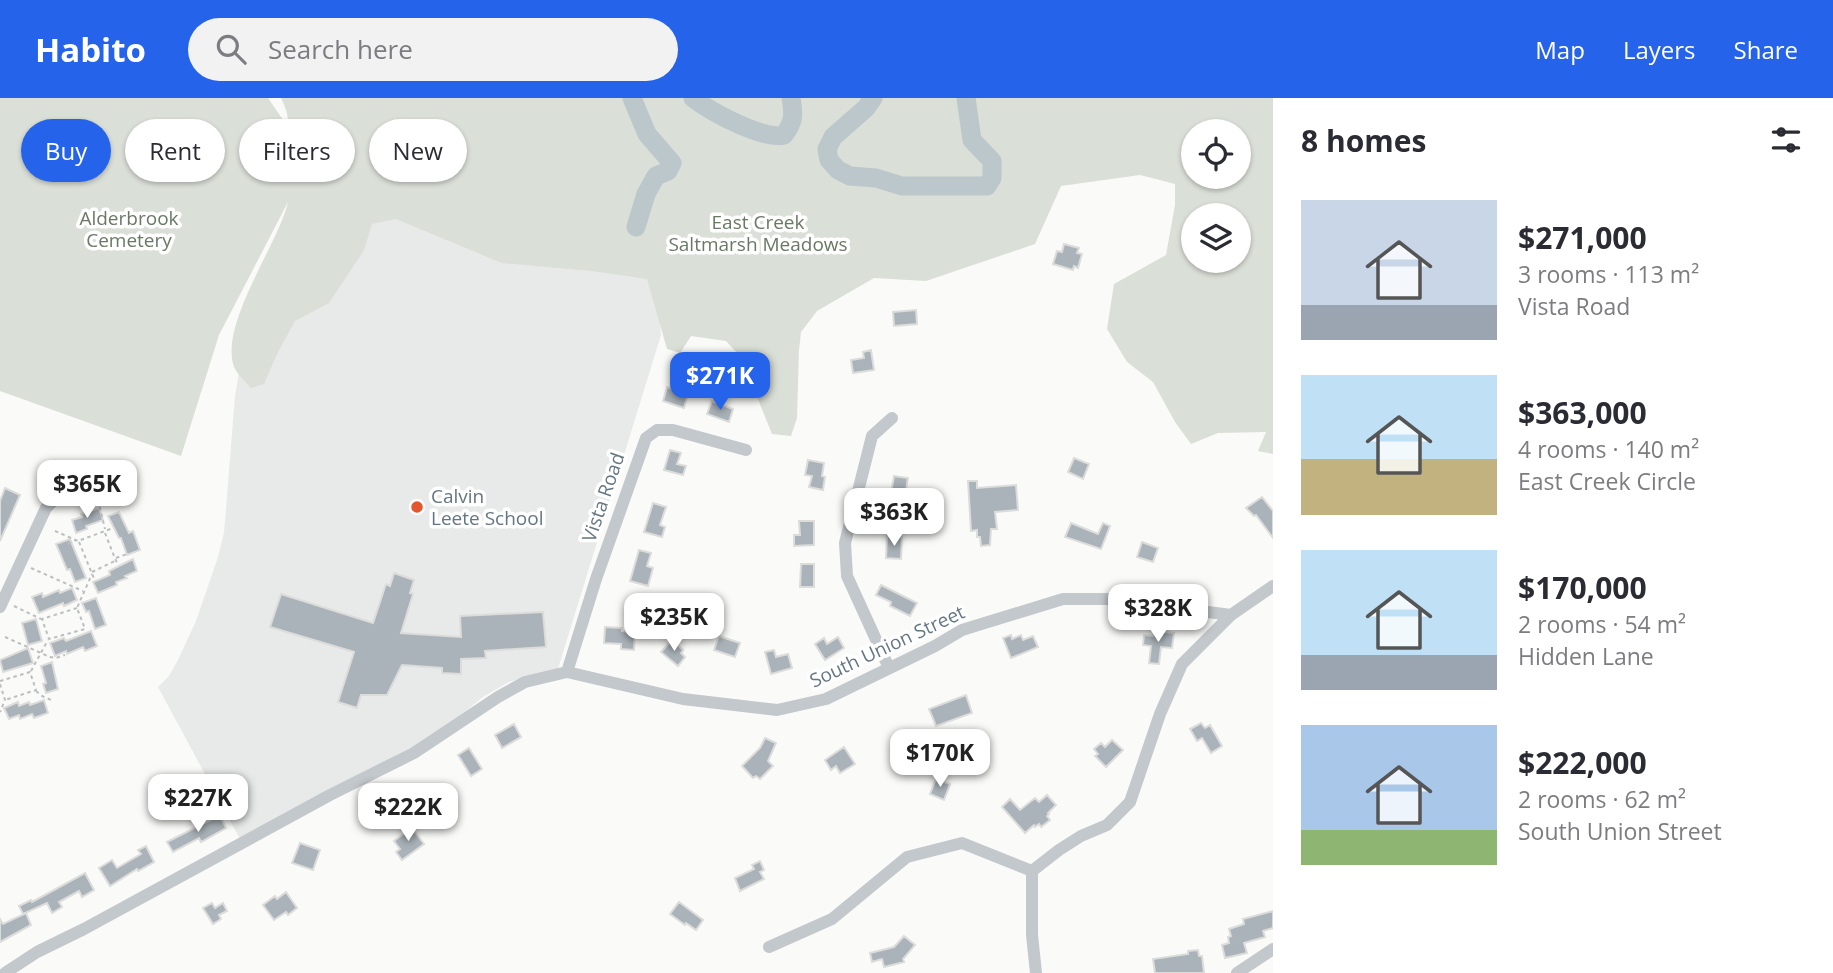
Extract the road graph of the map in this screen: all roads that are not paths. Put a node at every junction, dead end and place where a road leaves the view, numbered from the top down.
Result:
1 (892, 418) dead end
2 (746, 450) dead end
3 (61, 493) dead end
4 (1273, 586) edge
5 (1, 604) edge
6 (1231, 615) junction
7 (889, 668) junction
8 (567, 672) junction
9 (1032, 871) junction
10 (769, 947) dead end
11 (1273, 949) edge
12 (5, 973) edge
13 (1036, 973) edge
14 (1237, 973) edge

1 - 7 street
2 - 8 street, Vista Road
3 - 5 street
4 - 6 street
6 - 7 street, South Union Street
6 - 9 street
7 - 8 street, South Union Street
8 - 12 street, South Union Street
9 - 10 street
9 - 13 street
11 - 14 street

